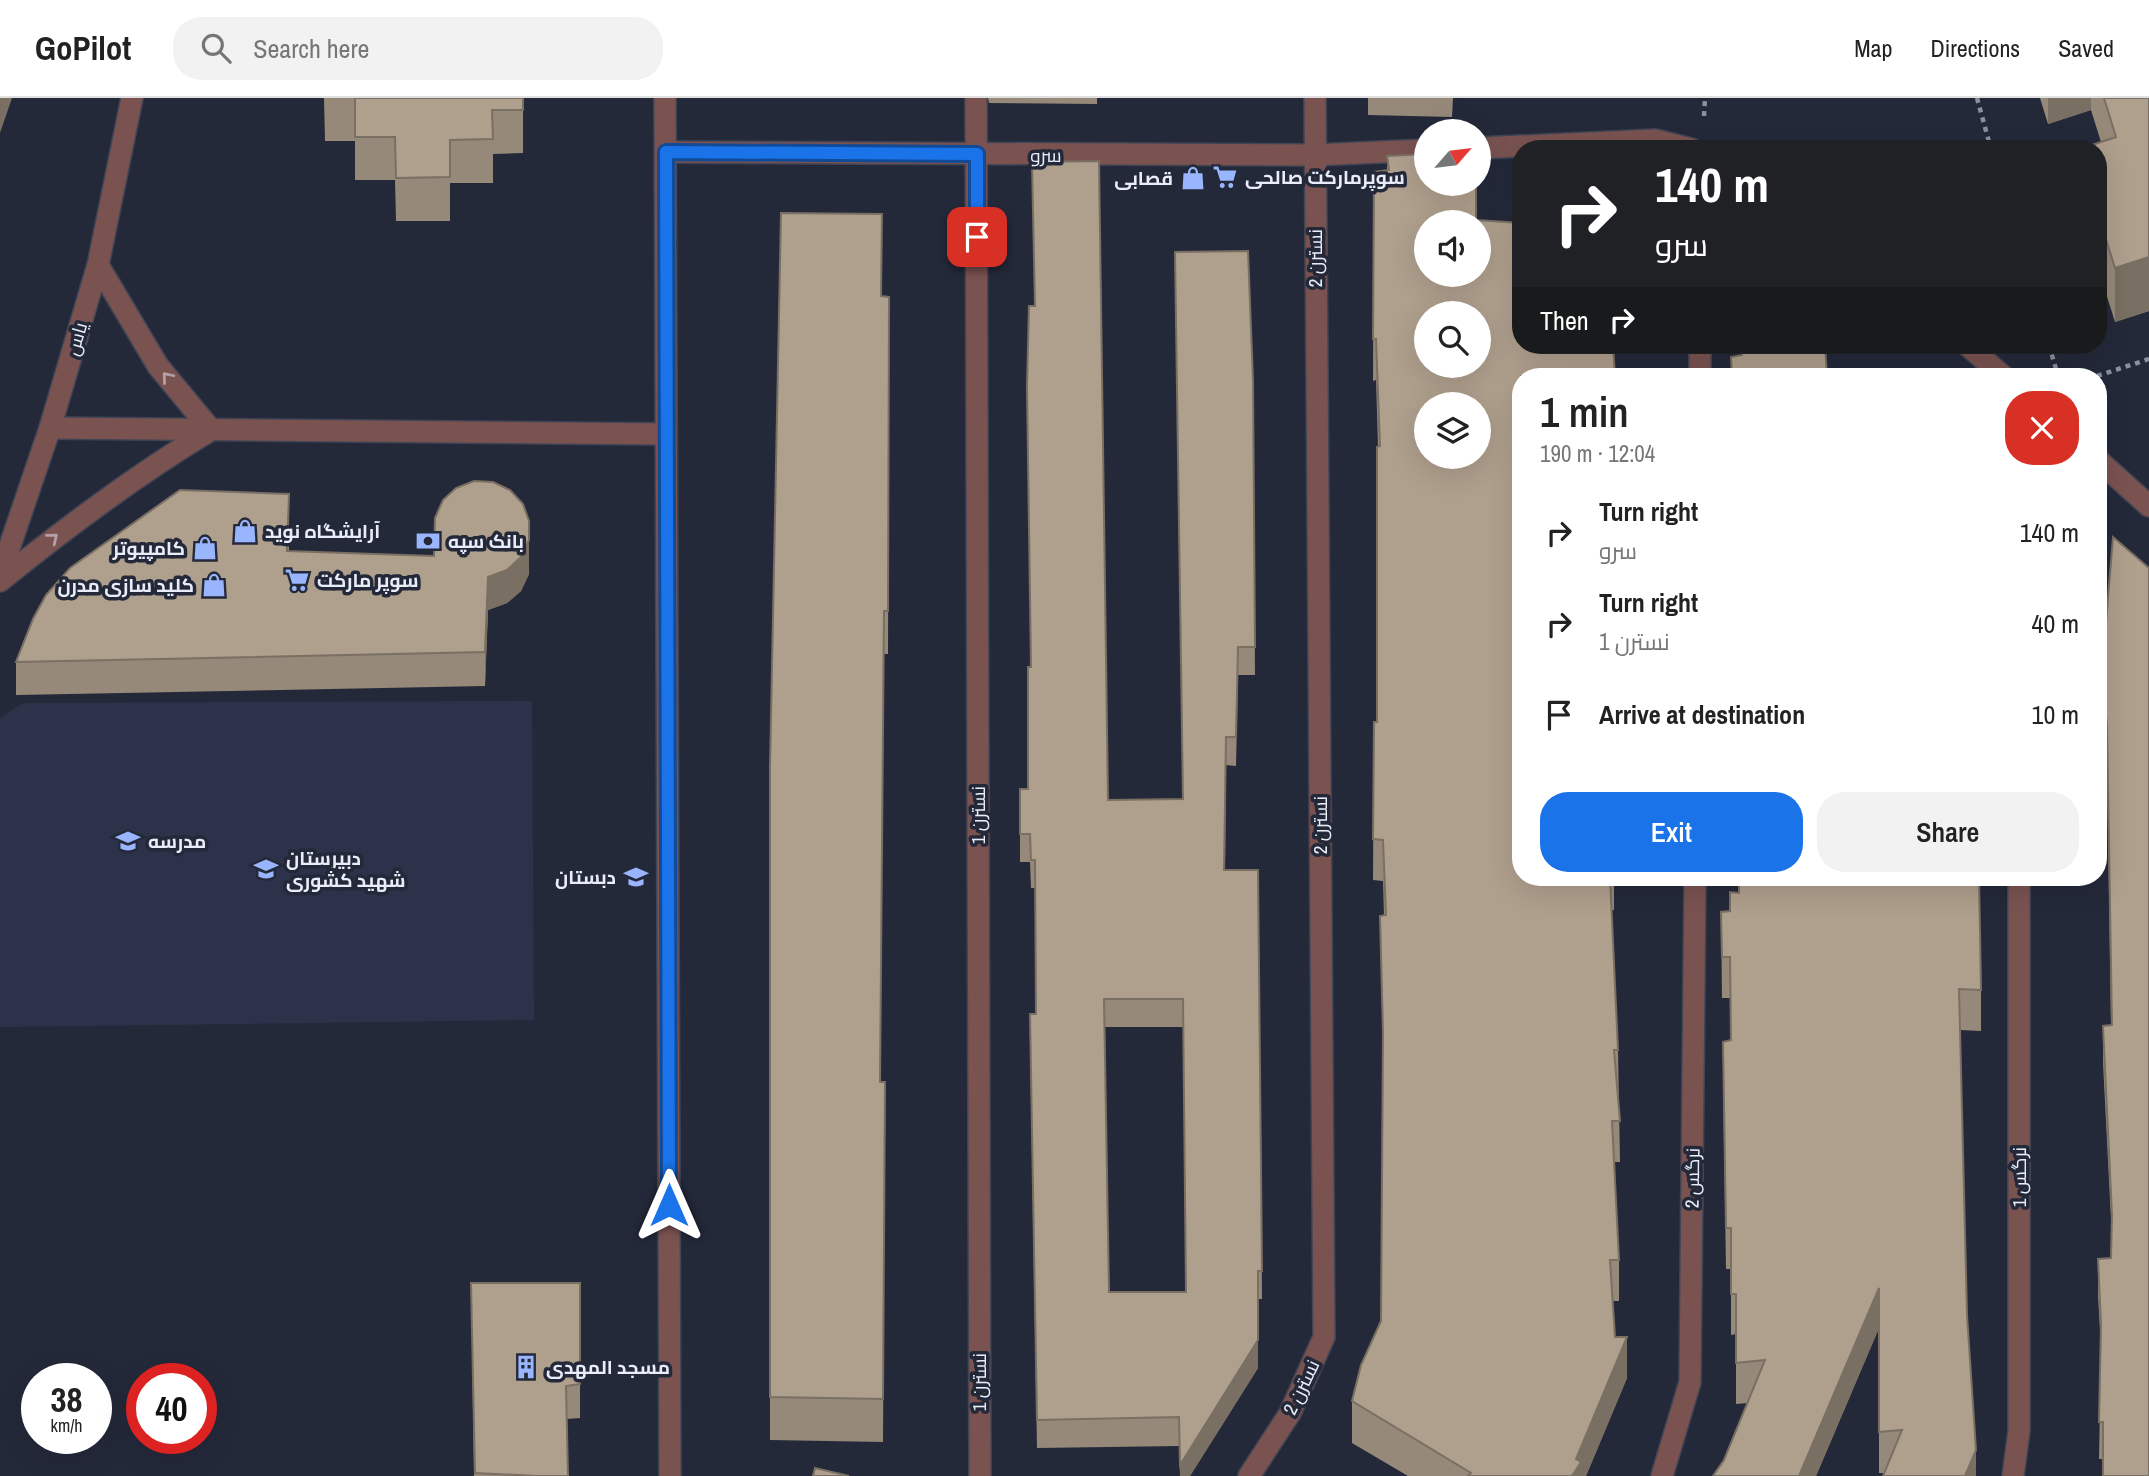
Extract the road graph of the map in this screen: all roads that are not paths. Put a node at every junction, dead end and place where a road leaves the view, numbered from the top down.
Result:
1 (132, 98) edge
2 (665, 98) edge
3 (976, 98) edge
4 (1315, 98) edge
5 (1512, 146) edge
6 (1491, 147) edge
7 (1414, 151) edge
8 (666, 152) junction
9 (977, 154) junction
10 (1314, 155) junction
11 (97, 265) junction
12 (1977, 354) edge
13 (1994, 368) edge
14 (50, 429) junction
15 (211, 430) junction
16 (666, 434) junction
17 (2107, 468) edge
18 (2149, 506) edge
19 (0, 575) edge
20 (0, 581) edge
21 (1695, 886) edge
22 (2019, 886) edge
23 (670, 1476) edge
24 (980, 1476) edge
25 (1249, 1476) edge
26 (1662, 1476) edge
27 (2013, 1476) edge

1 - 11 street, یاس
2 - 8 street
3 - 9 street, نسترن 1
4 - 10 street, نسترن 2
5 - 6 street
7 - 10 street, سرو
8 - 9 street, سرو
8 - 16 street
9 - 10 street, سرو
9 - 24 street, نسترن 1
10 - 25 street, نسترن 2
11 - 14 street, یاس
15 -> 11 street
12 - 13 street
14 - 15 street
14 - 19 street, یاس
15 - 16 street
20 -> 15 street
16 - 23 street
17 - 18 street
21 - 26 street, نرگس 2
22 - 27 street, نرگس 1

